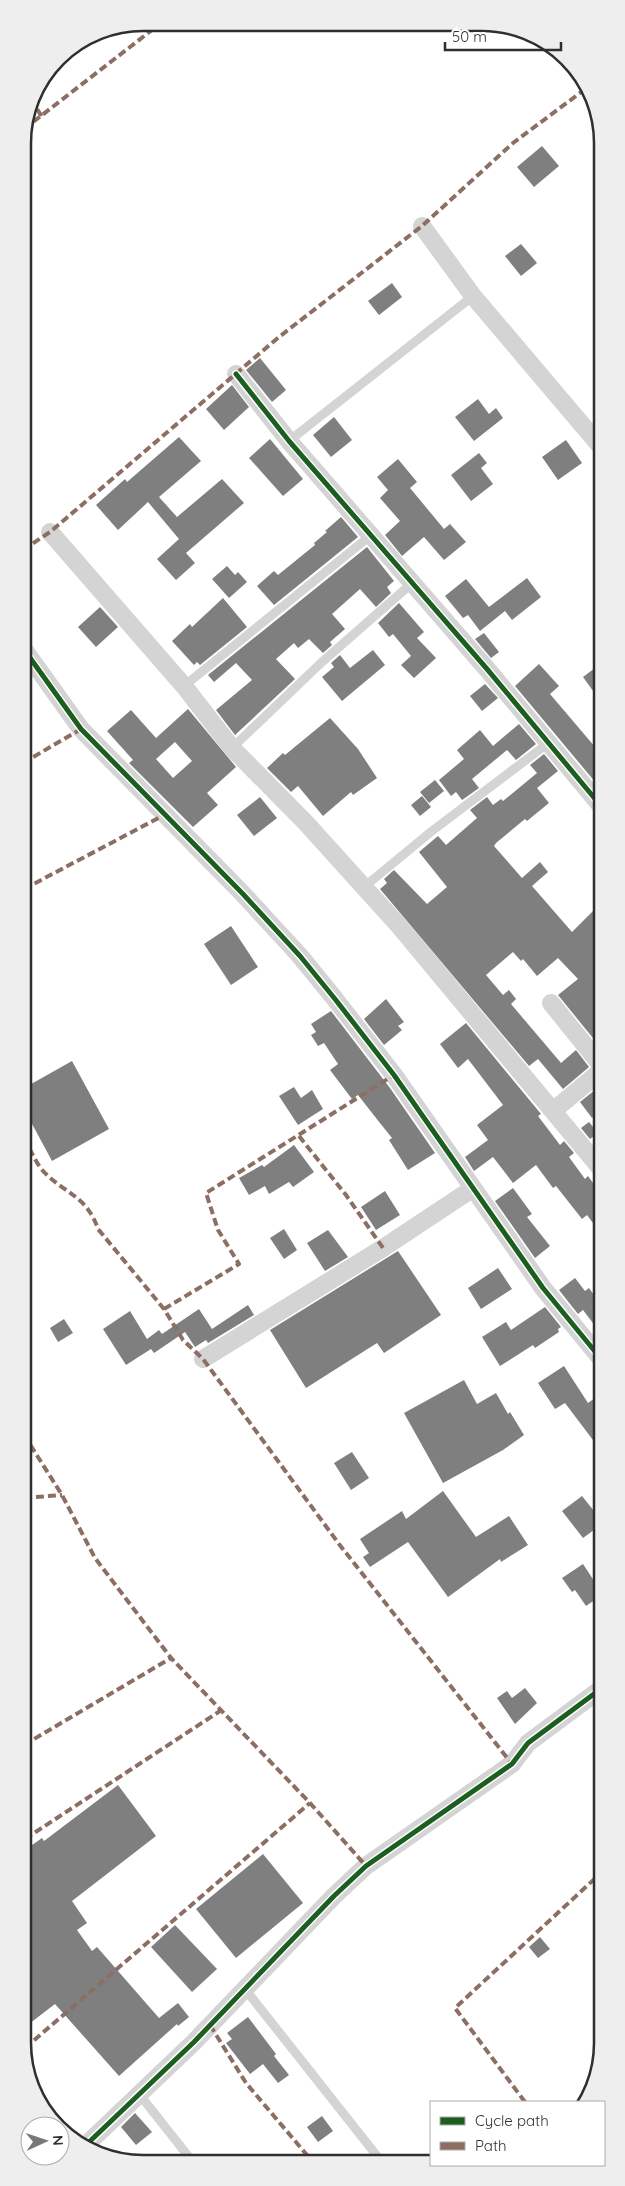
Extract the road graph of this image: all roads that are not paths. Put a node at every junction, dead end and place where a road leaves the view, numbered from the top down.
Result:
1 (422, 226) dead end
2 (473, 296) junction
3 (236, 374) dead end
4 (594, 439) edge
5 (289, 441) junction
6 (50, 532) dead end
7 (370, 536) junction
8 (411, 584) junction
9 (31, 659) edge
10 (184, 686) junction
11 (547, 744) junction
12 (232, 748) junction
13 (594, 798) edge
14 (364, 887) junction
15 (551, 1003) dead end
16 (594, 1056) edge
17 (594, 1077) edge
18 (554, 1110) junction
19 (594, 1160) edge
20 (472, 1189) junction
21 (594, 1350) edge
22 (203, 1359) dead end
23 (594, 1694) edge
24 (245, 1989) junction
25 (140, 2095) junction
26 (91, 2141) edge
27 (187, 2155) edge
28 (376, 2155) edge

1 - 2 street
2 - 4 street
2 - 5 lane
3 - 5 street
5 - 7 street
6 - 10 street
7 - 8 street
7 - 10 lane
8 - 11 street
8 - 12 lane
9 - 20 street
10 - 12 street
11 - 13 street
11 - 14 lane
12 - 14 street
14 - 18 street
15 - 16 street
17 - 18 street
18 - 19 street
20 - 21 street
20 - 22 street
23 - 24 street
24 - 25 street
24 - 28 lane
25 - 26 street
25 - 27 lane

